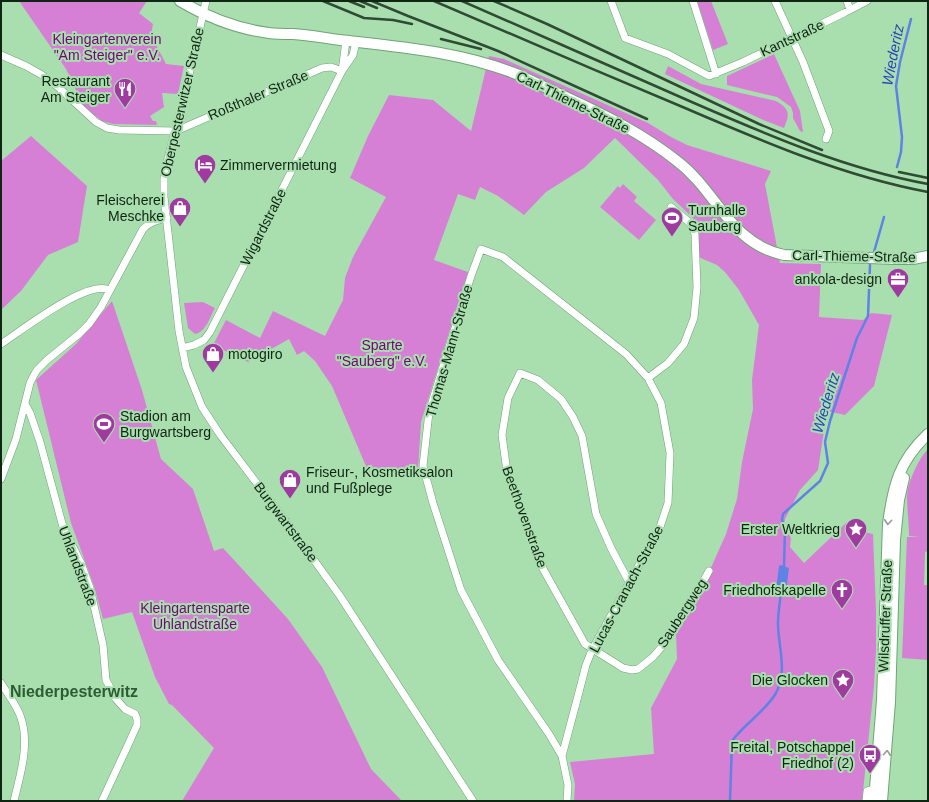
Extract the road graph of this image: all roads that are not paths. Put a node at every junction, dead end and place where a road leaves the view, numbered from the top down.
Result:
1 (180, 1) edge
2 (206, 1) edge
3 (611, 1) edge
4 (693, 1) edge
5 (774, 1) edge
6 (846, 1) edge
7 (867, 1) edge
8 (850, 10) junction
9 (202, 14) junction
10 (792, 38) junction
11 (351, 41) junction
12 (1, 55) edge
13 (342, 71) junction
14 (716, 74) junction
15 (176, 131) junction
16 (826, 139) dead end
17 (671, 207) dead end
18 (167, 218) junction
19 (481, 250) joint
20 (928, 256) edge
21 (109, 290) junction
22 (1, 344) edge
23 (182, 348) junction
24 (648, 378) junction
25 (25, 404) junction
26 (928, 434) edge
27 (1, 479) edge
28 (708, 571) dead end
29 (629, 582) junction
30 (592, 650) junction
31 (1, 683) edge
32 (562, 756) junction
33 (880, 794) edge
34 (14, 801) edge
35 (102, 801) edge
36 (473, 801) edge
37 (567, 801) edge
38 (866, 801) edge
39 (874, 801) edge

1 - 9 main road, Carl-Thieme-Straße
2 - 9 street, Oberpesterwitzer Straße
3 - 14 street
4 - 14 street
5 - 10 street
6 - 8 street
7 - 8 street, Kantstraße
8 - 10 street, Kantstraße
9 - 11 main road, Carl-Thieme-Straße
9 - 15 street, Oberpesterwitzer Straße
10 - 14 street, Kantstraße
10 - 16 street
11 - 13 street, Wigardstraße
11 - 20 main road, Carl-Thieme-Straße
12 - 15 street
13 - 15 street, Roßthaler Straße
13 - 23 street, Wigardstraße
15 - 18 street, Oberpesterwitzer Straße
17 - 24 street
18 - 21 street
18 - 23 street, Burgwartstraße
19 - 24 street, Lucas-Cranach-Straße
19 - 32 street, Thomas-Mann-Straße
21 - 22 street
21 - 25 street
23 - 36 street, Burgwartstraße
24 - 29 street, Lucas-Cranach-Straße
25 - 27 street
25 - 35 street, Uhlandstraße
26 - 33 main road, Wilsdruffer Straße
28 - 30 street, Saubergweg
29 - 30 street, Lucas-Cranach-Straße
29 - 30 street, Beethovenstraße
30 - 32 street, Lucas-Cranach-Straße
31 - 34 street
32 - 37 street, Lucas-Cranach-Straße
33 - 38 street
33 - 39 main road, Wilsdruffer Straße

